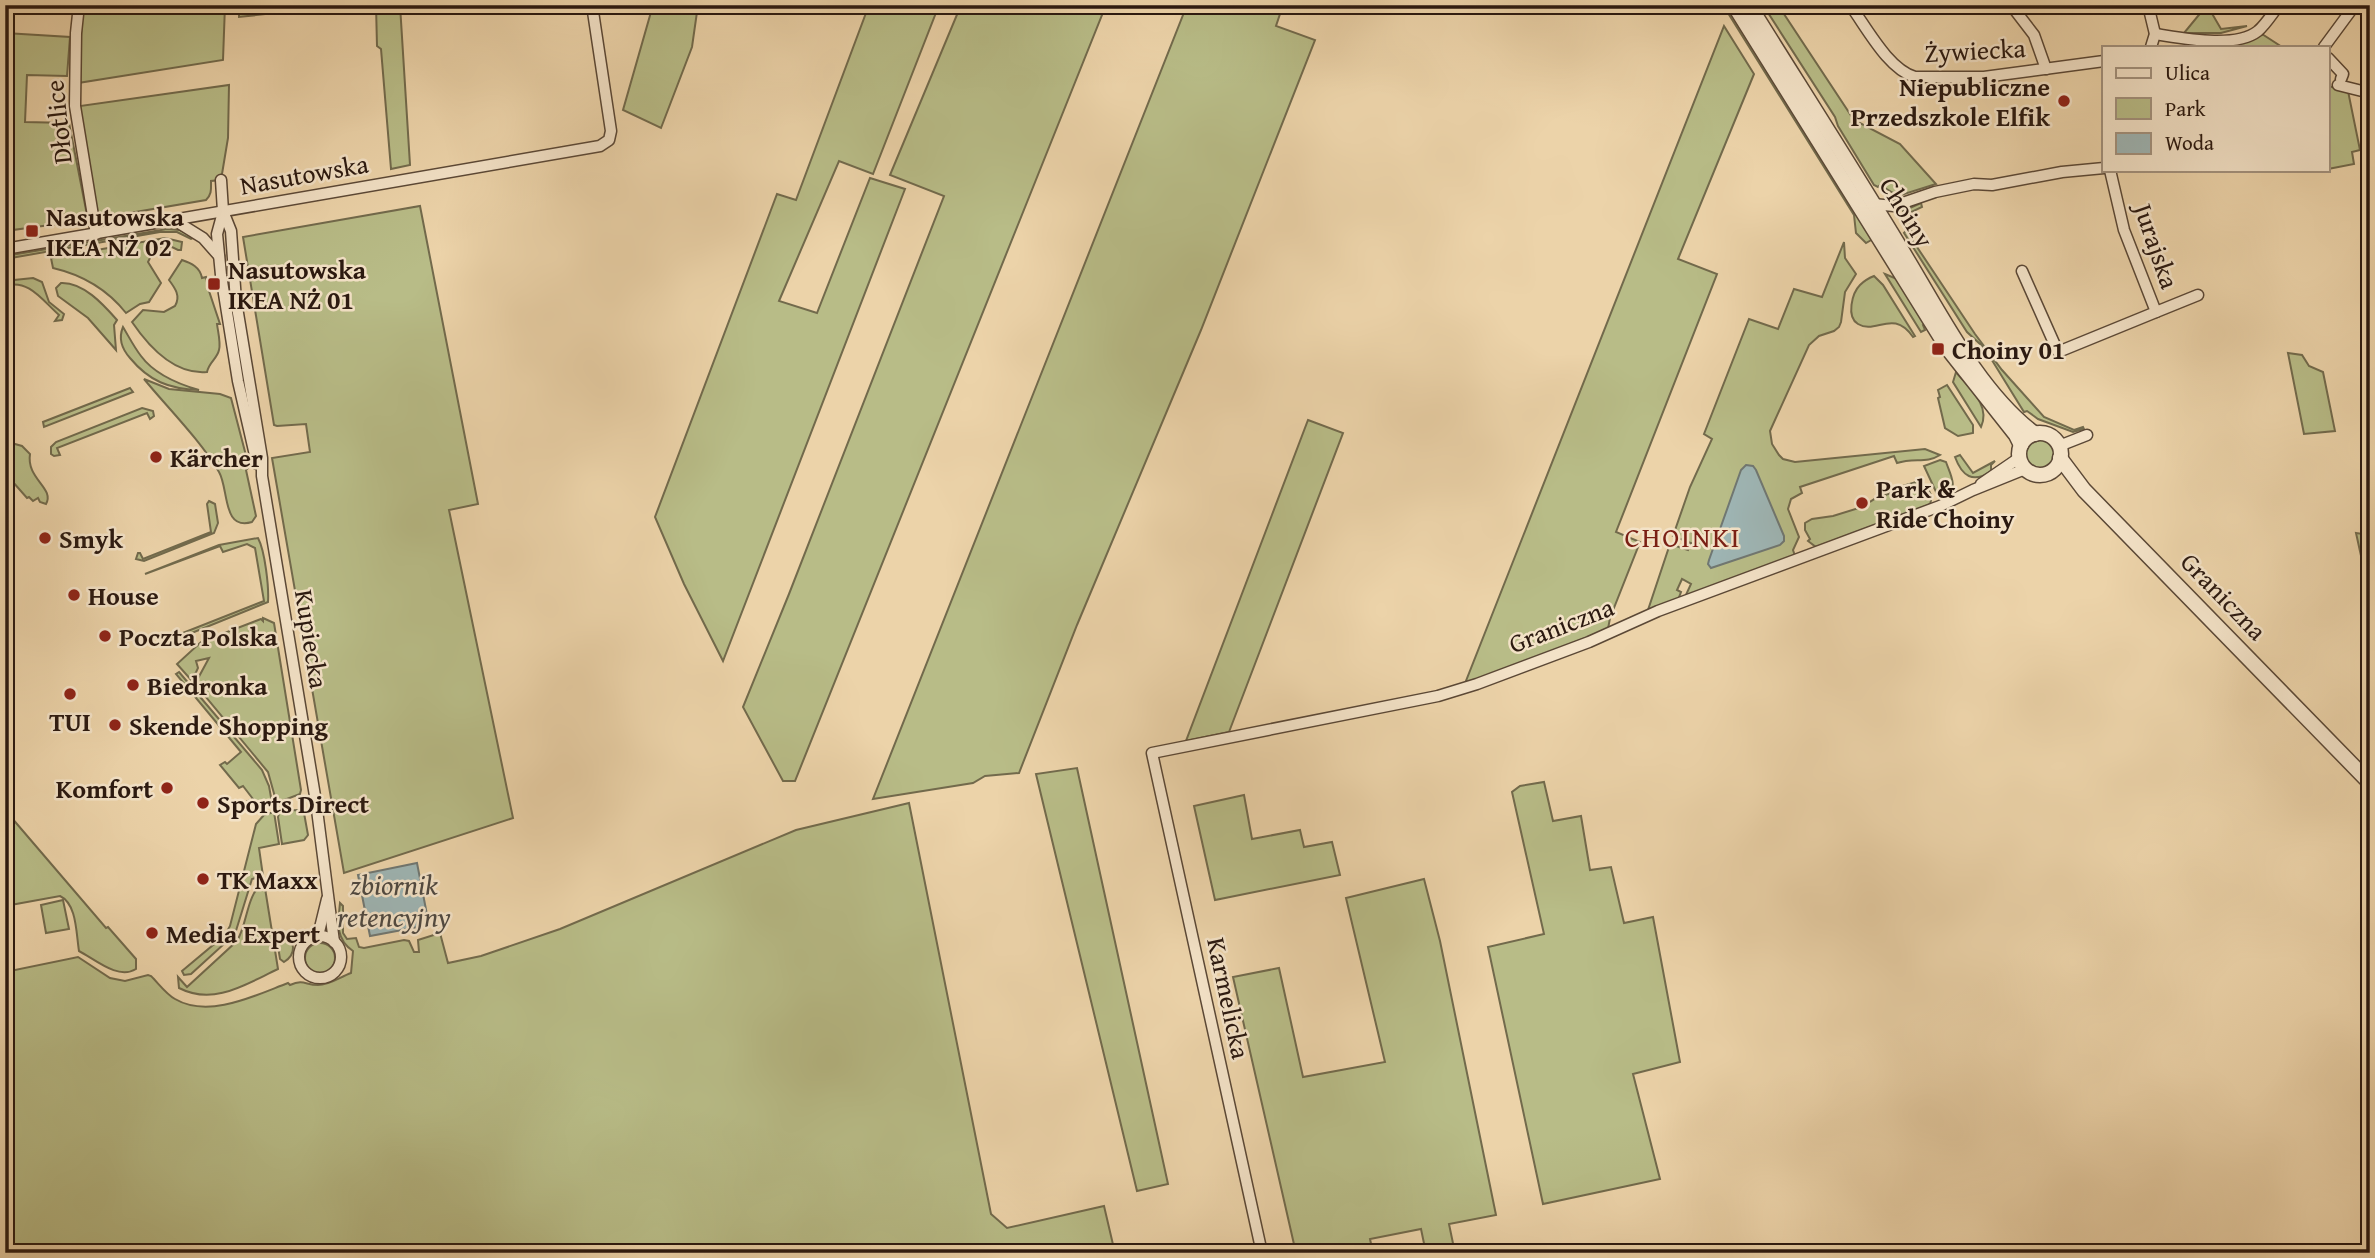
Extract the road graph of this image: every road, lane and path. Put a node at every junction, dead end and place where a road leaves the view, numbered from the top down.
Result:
1 (79, 5) edge
2 (592, 5) edge
3 (1734, 5) edge
4 (1749, 5) edge
5 (1850, 5) edge
6 (2011, 5) edge
7 (2148, 5) edge
8 (2279, 5) edge
9 (2355, 5) edge
10 (2155, 34) junction
11 (2207, 44) edge
12 (2151, 46) edge
13 (2325, 46) edge
14 (2330, 60) edge
15 (2098, 62) edge
16 (2046, 69) junction
17 (2370, 93) edge
18 (2102, 168) edge
19 (2110, 172) edge
20 (221, 180) dead end
21 (1873, 204) junction
22 (1894, 206) junction
23 (223, 211) junction
24 (174, 220) junction
25 (1888, 228) junction
26 (96, 234) junction
27 (5, 249) edge
28 (219, 256) junction
29 (2022, 271) dead end
30 (2198, 295) dead end
31 (2156, 312) junction
32 (2035, 434) junction
33 (2087, 435) dead end
34 (2059, 452) junction
35 (2022, 457) junction
36 (2050, 472) junction
37 (262, 476) junction
38 (2084, 489) junction
39 (1152, 753) joint
40 (2370, 783) edge
41 (328, 893) junction
42 (318, 936) junction
43 (334, 942) junction
44 (1262, 1253) edge

1 - 26 street, Dłotlice
2 - 23 street, Nasutowska
3 - 35 street, Choiny
4 - 21 street, Choiny
5 - 16 street, Żywiecka
6 - 16 street
7 - 10 street
8 - 11 street
9 - 13 street
10 - 11 street
10 - 12 street
14 - 17 street
15 - 16 street, Żywiecka
18 - 22 street
19 - 31 street, Jurajska
20 - 23 street
21 - 22 street
21 - 25 street, Choiny
22 - 25 street
23 - 24 street, Nasutowska
23 - 28 street, Kupiecka
23 - 37 street, Kupiecka
24 - 26 street, Nasutowska
24 - 28 street
25 - 32 street, Choiny
26 - 27 street, Nasutowska
28 - 37 street, Kupiecka
29 - 31 street, Jurajska
30 - 31 street
32 - 34 street
32 - 35 street
33 - 34 street
34 - 36 street
34 - 38 street, Graniczna
35 - 36 street
35 - 39 street, Graniczna
36 - 38 street, Graniczna
37 - 41 street, Kupiecka
38 - 40 street, Graniczna
39 - 44 street, Karmelicka
41 - 42 street, Kupiecka
41 - 43 street, Kupiecka
42 - 43 street
42 - 43 street

